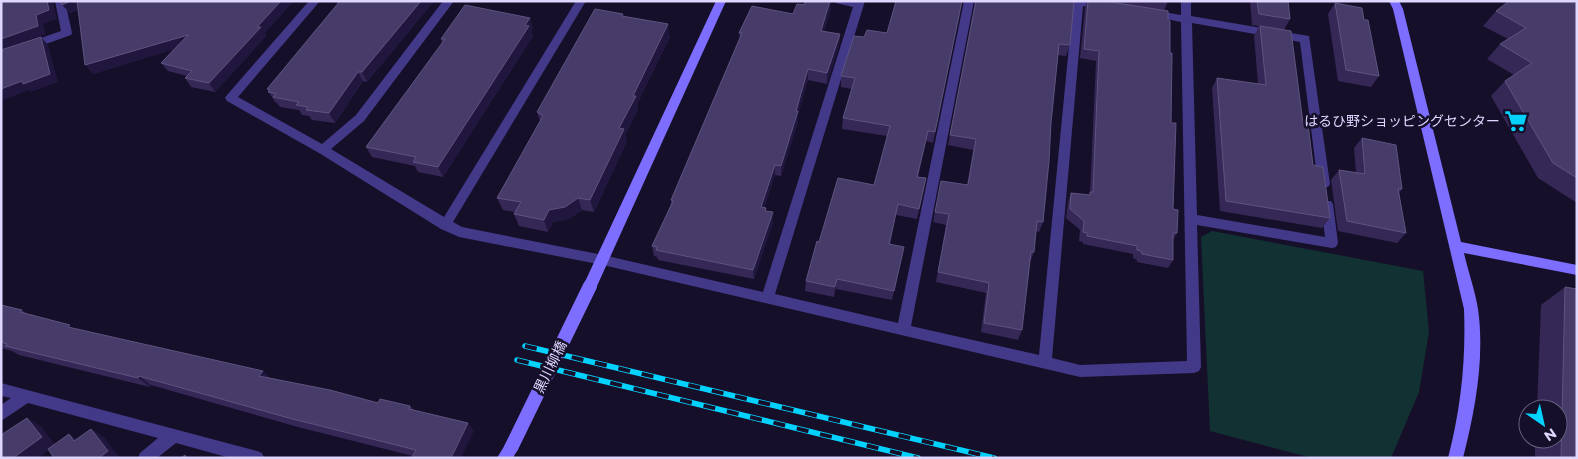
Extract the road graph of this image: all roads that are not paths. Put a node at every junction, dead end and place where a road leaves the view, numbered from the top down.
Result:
1 (60, 1) edge
2 (315, 1) edge
3 (449, 1) edge
4 (581, 1) edge
5 (721, 1) edge
6 (840, 1) edge
7 (969, 1) edge
8 (1186, 1) edge
9 (1394, 1) edge
10 (1074, 2) edge
11 (859, 3) edge
12 (1117, 8) edge
13 (1137, 11) edge
14 (1186, 19) junction
15 (1, 56) edge
16 (323, 150) junction
17 (1192, 219) junction
18 (445, 225) junction
19 (1456, 246) junction
20 (603, 260) junction
21 (1577, 270) edge
22 (767, 299) junction
23 (903, 330) junction
24 (1045, 361) junction
25 (1, 389) edge
26 (26, 396) junction
27 (1, 414) edge
28 (173, 436) junction
29 (507, 453) edge
30 (145, 458) edge
31 (257, 458) edge
32 (1455, 458) edge

1 - 15 street
2 - 16 street
3 - 16 street
4 - 18 street
5 - 20 street, 黒川柳橋
6 - 11 street
7 - 23 street
8 - 14 street
9 - 19 street
10 - 12 street
10 - 24 street
11 - 22 street
13 - 14 street
14 - 17 street
14 - 17 street
16 - 18 street
17 - 24 street
18 - 20 street
19 - 21 street
19 - 32 street
20 - 22 street
20 - 29 street, 黒川柳橋, bridge
22 - 23 street
23 - 24 street
25 - 26 street
26 - 27 street
26 - 28 street
28 - 30 street
28 - 31 street

